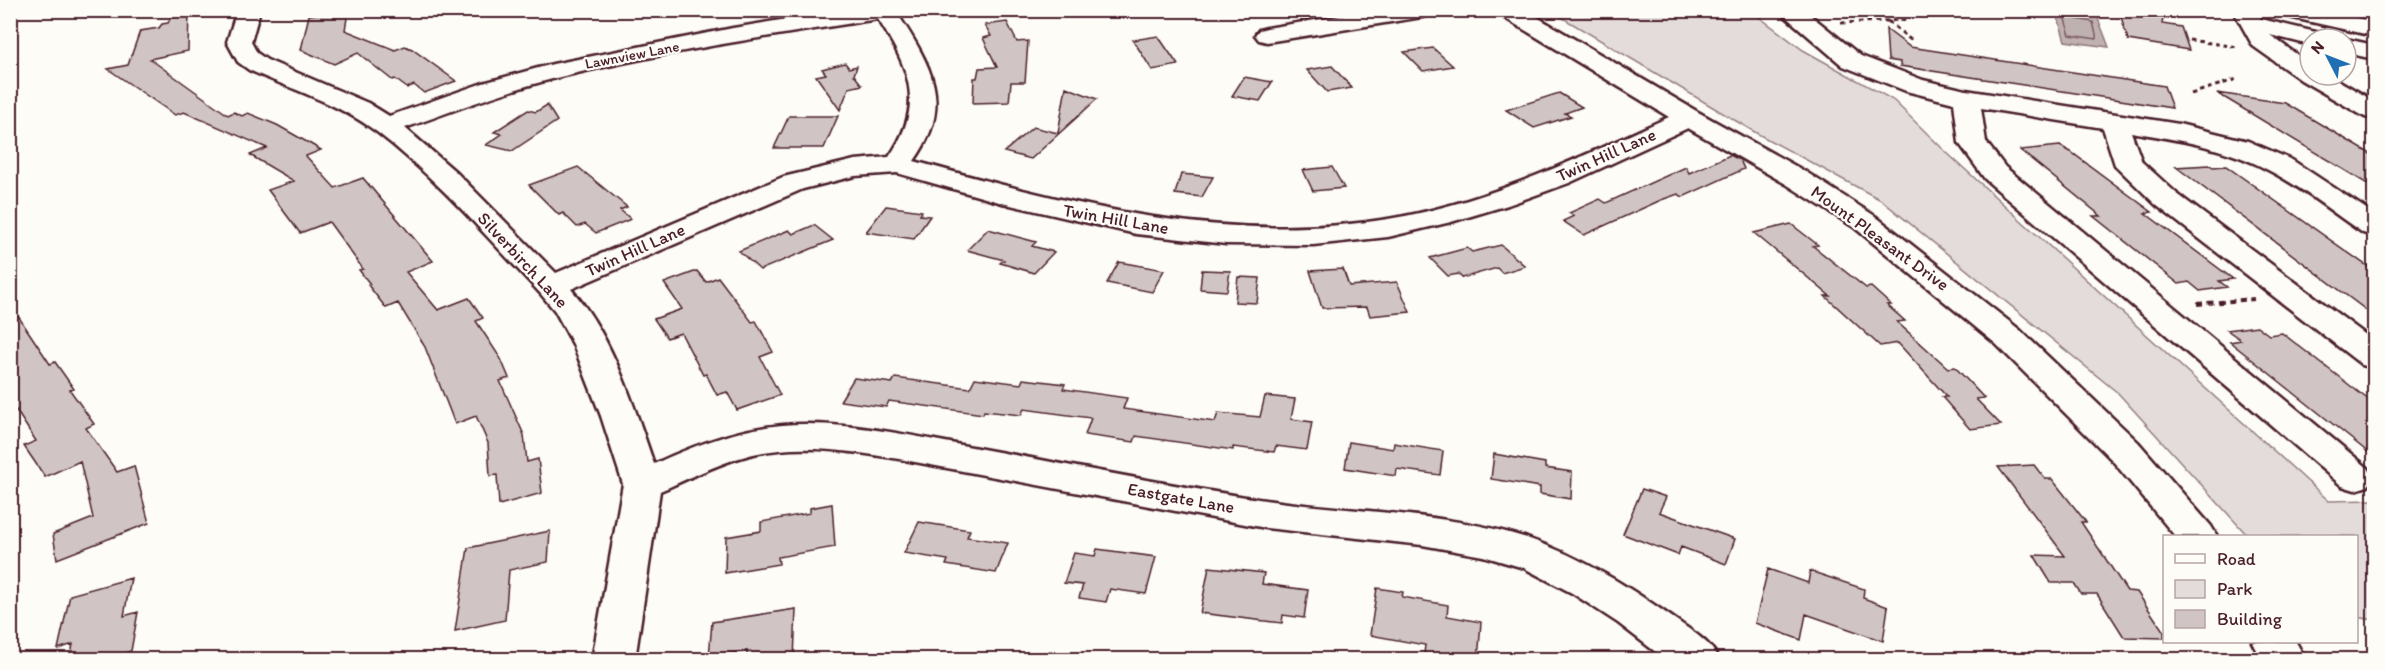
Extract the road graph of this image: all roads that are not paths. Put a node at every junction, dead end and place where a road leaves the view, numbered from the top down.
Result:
1 (249, 10) edge
2 (1422, 10) edge
3 (1508, 10) edge
4 (1789, 10) edge
5 (2288, 10) edge
6 (886, 11) edge
7 (2247, 17) edge
8 (2374, 29) edge
9 (2298, 33) edge
10 (1267, 35) dead end
11 (2358, 49) edge
12 (2374, 52) edge
13 (2298, 67) edge
14 (2331, 87) edge
15 (1966, 98) junction
16 (2374, 111) edge
17 (1689, 118) junction
18 (2114, 121) junction
19 (386, 126) junction
20 (898, 165) junction
21 (2374, 227) edge
22 (551, 286) junction
23 (2374, 357) edge
24 (2355, 477) dead end
25 (642, 483) junction
26 (2195, 535) edge
27 (2274, 643) edge
28 (613, 660) edge
29 (1698, 660) edge
30 (2285, 660) edge

1 - 19 street, Silverbirch Lane
2 - 10 street
3 - 17 street, Mount Pleasant Drive
4 - 15 street
5 - 8 street
6 - 19 street, Lawnview Lane
6 - 20 street
7 - 9 street
7 - 13 street
11 - 12 street
14 - 16 street
15 - 18 street
15 - 24 street
17 - 20 street, Twin Hill Lane
17 - 26 street, Mount Pleasant Drive
18 - 21 street
18 - 23 street
19 - 22 street, Silverbirch Lane
20 - 22 street, Twin Hill Lane
22 - 25 street, Silverbirch Lane
25 - 28 street, Silverbirch Lane
25 - 29 street, Eastgate Lane
27 - 30 street

